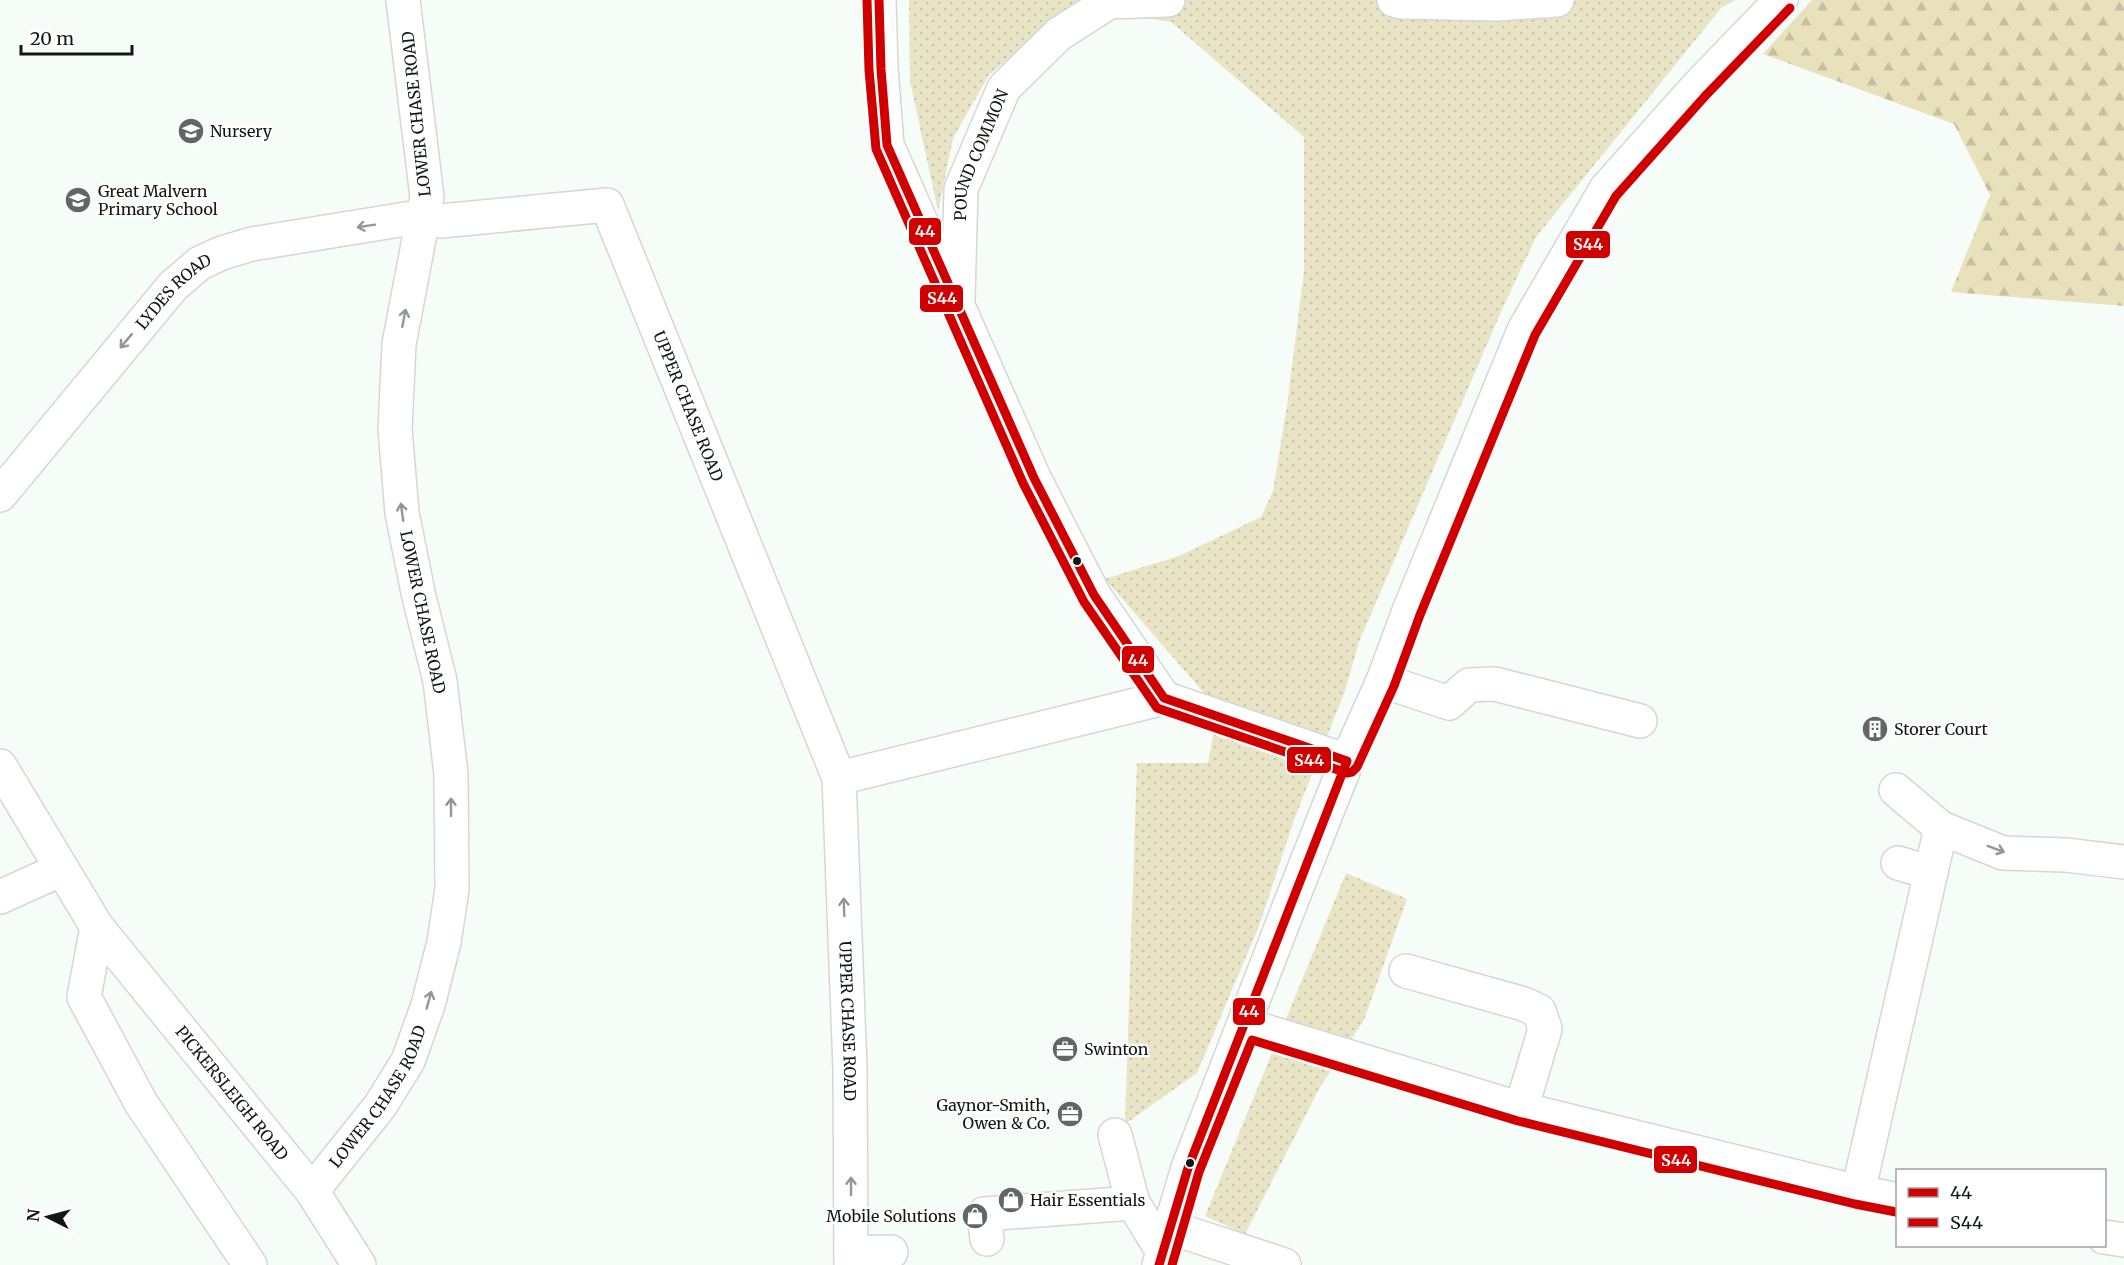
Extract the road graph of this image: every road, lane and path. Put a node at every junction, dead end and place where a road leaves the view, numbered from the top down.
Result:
1 (403, 0) edge
2 (879, 0) edge
3 (1168, 0) edge
4 (1394, 0) edge
5 (1557, 0) edge
6 (1781, 0) edge
7 (424, 216) junction
8 (957, 308) junction
9 (0, 495) edge
10 (1383, 681) junction
11 (1164, 698) junction
12 (1640, 721) dead end
13 (1347, 761) junction
14 (0, 766) edge
15 (839, 778) junction
16 (1896, 790) dead end
17 (1941, 828) junction
18 (2124, 862) edge
19 (1898, 863) dead end
20 (62, 869) junction
21 (1931, 873) junction
22 (0, 897) edge
23 (97, 927) junction
24 (1406, 971) dead end
25 (1245, 1025) junction
26 (1521, 1109) junction
27 (1115, 1135) dead end
28 (312, 1191) junction
29 (1858, 1192) junction
30 (1896, 1200) edge
31 (1133, 1203) junction
32 (2106, 1237) edge
33 (987, 1239) dead end
34 (2124, 1240) edge
35 (1164, 1247) edge
36 (891, 1252) dead end
37 (851, 1259) edge
38 (250, 1265) edge
39 (359, 1265) edge
40 (1284, 1265) edge

1 - 7 street, LOWER CHASE ROAD
2 - 8 street
3 - 8 street, POUND COMMON
4 - 5 street
6 - 10 street
7 -> 9 street, LYDES ROAD
7 - 15 street, UPPER CHASE ROAD
28 -> 7 street, LOWER CHASE ROAD
8 - 11 street
10 - 12 street
10 - 13 street
11 - 13 street
11 - 15 street
13 - 25 street
14 - 20 street, PICKERSLEIGH ROAD
37 -> 15 street, UPPER CHASE ROAD
16 - 17 street
17 -> 18 street
17 - 21 street
19 - 21 street
20 - 22 street
20 - 23 street, PICKERSLEIGH ROAD
21 - 29 street
23 - 28 street, PICKERSLEIGH ROAD
23 - 38 street
24 - 26 street
25 - 26 street
25 - 35 street
26 - 29 street
27 - 31 street
28 - 39 street, PICKERSLEIGH ROAD
29 - 30 street
31 - 33 street
31 - 35 street
32 - 34 street
35 - 40 street
36 - 37 street

